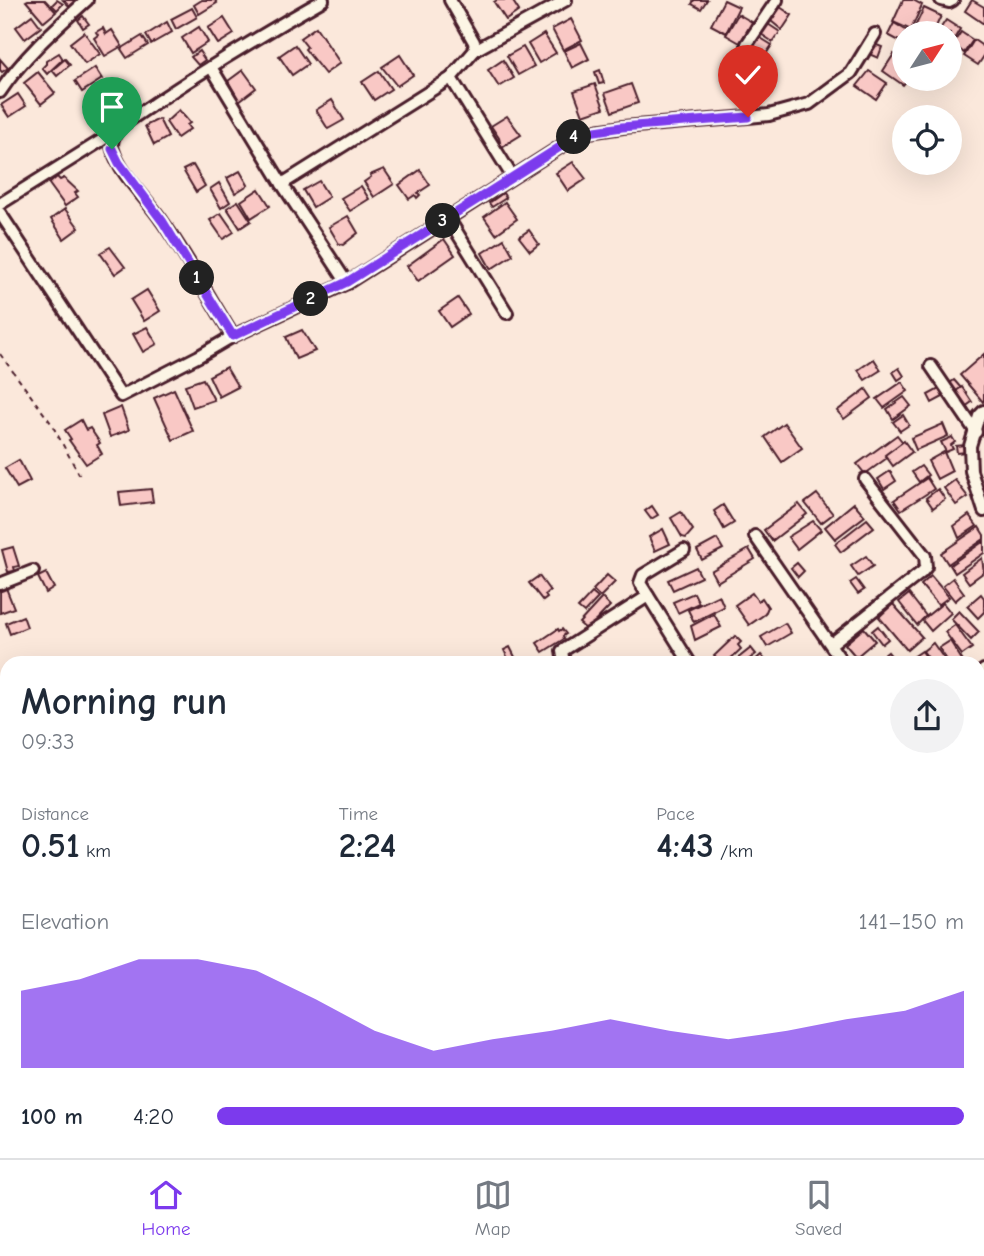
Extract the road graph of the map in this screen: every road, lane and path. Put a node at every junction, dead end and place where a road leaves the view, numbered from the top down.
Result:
1 (87, 0) edge
2 (323, 0) edge
3 (450, 0) edge
4 (566, 0) edge
5 (777, 0) edge
6 (941, 0) edge
7 (953, 0) edge
8 (875, 34) dead end
9 (747, 44) dead end
10 (475, 50) junction
11 (211, 67) junction
12 (451, 78) junction
13 (0, 92) edge
14 (115, 132) junction
15 (512, 176) junction
16 (282, 184) junction
17 (0, 204) edge
18 (0, 213) edge
19 (448, 218) junction
20 (347, 282) junction
21 (507, 313) dead end
22 (233, 336) junction
23 (0, 355) edge
24 (931, 366) dead end
25 (984, 411) edge
26 (976, 432) junction
27 (80, 476) dead end
28 (864, 479) dead end
29 (984, 512) edge
30 (755, 536) dead end
31 (684, 550) dead end
32 (33, 570) dead end
33 (0, 584) edge
34 (648, 596) junction
35 (831, 644) junction
36 (563, 656) edge
37 (686, 656) edge
38 (839, 656) edge

1 - 13 street
2 - 11 street
3 - 10 street
4 - 10 street
5 - 9 street
6 - 7 street
8 - 15 street
10 - 12 street
11 - 14 street
11 - 16 street
12 - 15 street
12 - 16 street
14 - 17 street
14 - 22 street
15 - 19 street
16 - 20 street
18 - 22 street
19 - 20 street
19 - 21 street
20 - 22 street
23 - 27 path
24 - 26 street
25 - 26 street
26 - 29 street
28 - 35 street
30 - 35 street
31 - 34 street
32 - 33 street
34 - 36 street
34 - 37 street
35 - 38 street

